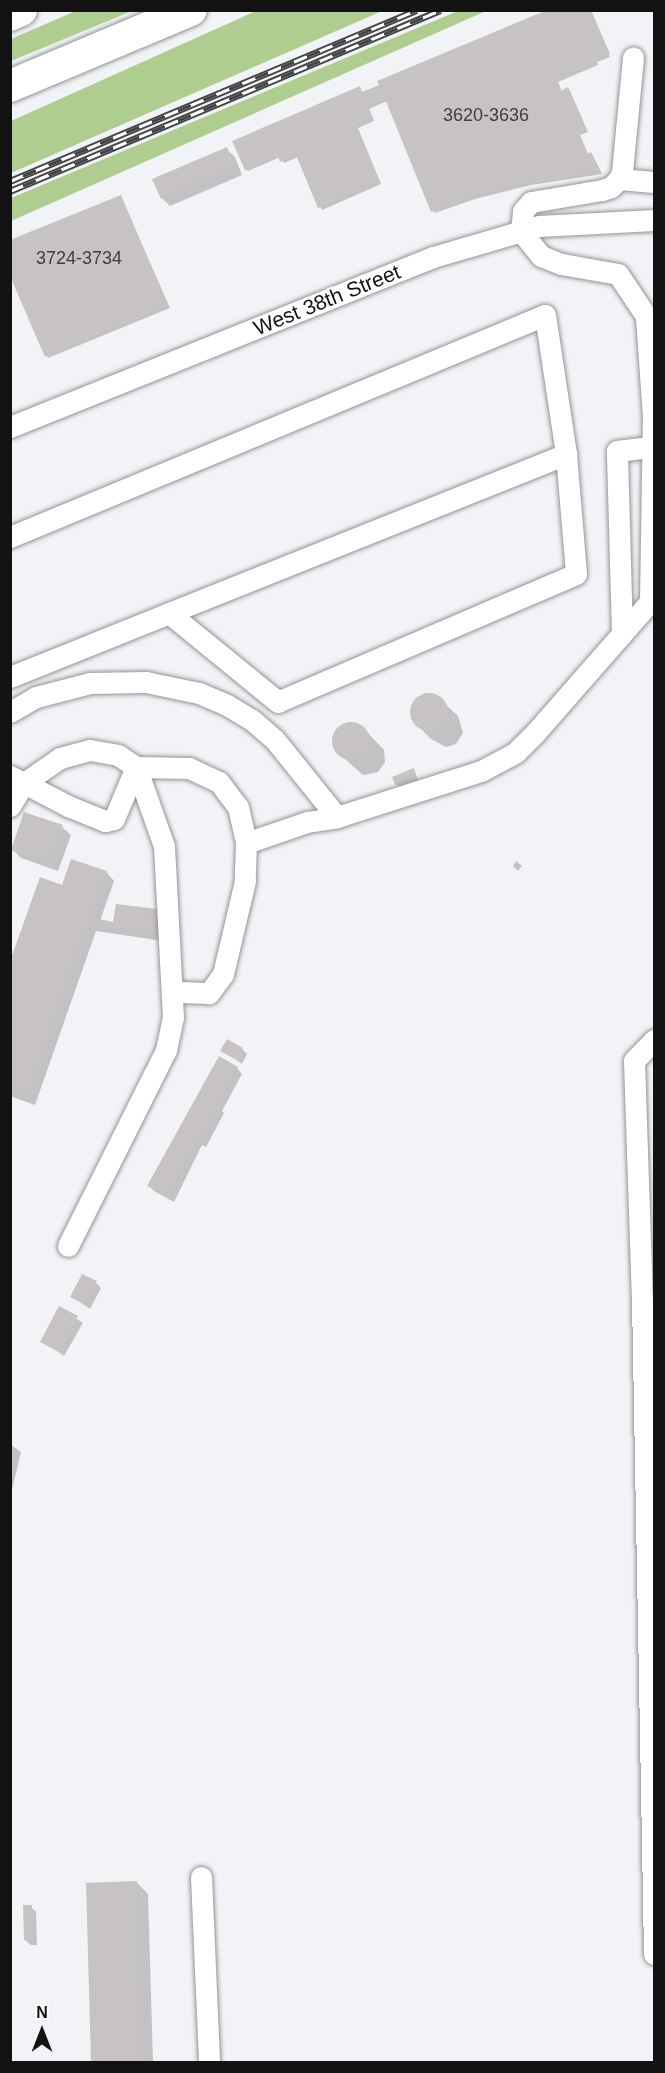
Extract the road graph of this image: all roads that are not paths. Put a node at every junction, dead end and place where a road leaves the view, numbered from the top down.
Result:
1 (21, 10) edge
2 (191, 10) edge
3 (10, 15) edge
4 (162, 23) junction
5 (633, 58) dead end
6 (10, 86) edge
7 (10, 102) edge
8 (619, 179) junction
9 (654, 182) edge
10 (654, 220) edge
11 (521, 231) junction
12 (647, 303) edge
13 (10, 427) edge
14 (652, 447) junction
15 (566, 454) junction
16 (653, 487) edge
17 (10, 537) edge
18 (652, 599) edge
19 (169, 613) junction
20 (622, 634) junction
21 (10, 677) edge
22 (10, 712) edge
23 (136, 766) junction
24 (17, 779) edge
25 (10, 806) edge
26 (337, 817) junction
27 (246, 843) junction
28 (172, 992) junction
29 (654, 1040) edge
30 (68, 1246) dead end
31 (201, 1877) dead end
32 (654, 1954) edge
33 (209, 2062) edge

1 - 3 highway
2 - 4 highway
4 - 6 highway
4 - 7 highway
5 - 8 street
8 - 9 street
8 - 11 street
10 - 11 street, West 38th Street
11 - 12 street
11 - 13 street, West 38th Street
12 - 14 street
14 - 16 street
14 - 20 street
15 - 17 street
15 - 19 street
15 - 19 street
16 - 18 street
18 - 20 street
19 - 21 street
20 - 26 street
22 - 26 street
23 - 24 street
23 - 24 street
23 - 27 street
23 - 28 street
24 - 25 street
26 - 27 street
27 - 28 street
28 - 30 street
29 - 32 street
31 - 33 street

